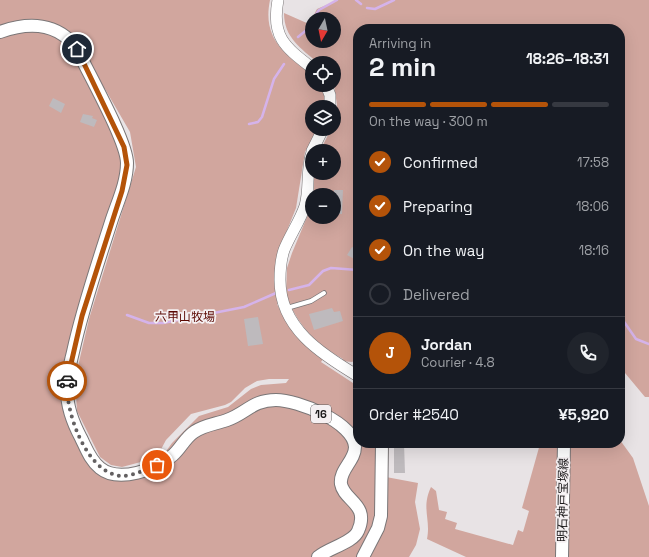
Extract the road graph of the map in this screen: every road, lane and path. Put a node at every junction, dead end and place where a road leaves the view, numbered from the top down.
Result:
1 (278, 0) edge
2 (0, 32) edge
3 (305, 63) edge
4 (307, 180) edge
5 (324, 293) dead end
6 (283, 302) junction
7 (353, 366) edge
8 (343, 367) junction
9 (353, 373) edge
10 (353, 440) edge
11 (355, 448) edge
12 (382, 448) edge
13 (564, 448) edge
14 (318, 557) edge
15 (363, 557) edge
16 (562, 557) edge

1 - 3 street
2 - 10 main road, 16
4 - 6 street
5 - 6 lane
6 - 8 street
7 - 8 street
8 - 9 street
11 - 14 main road, 16
12 - 15 main road
13 - 16 main road, 明石神戸宝塚線

